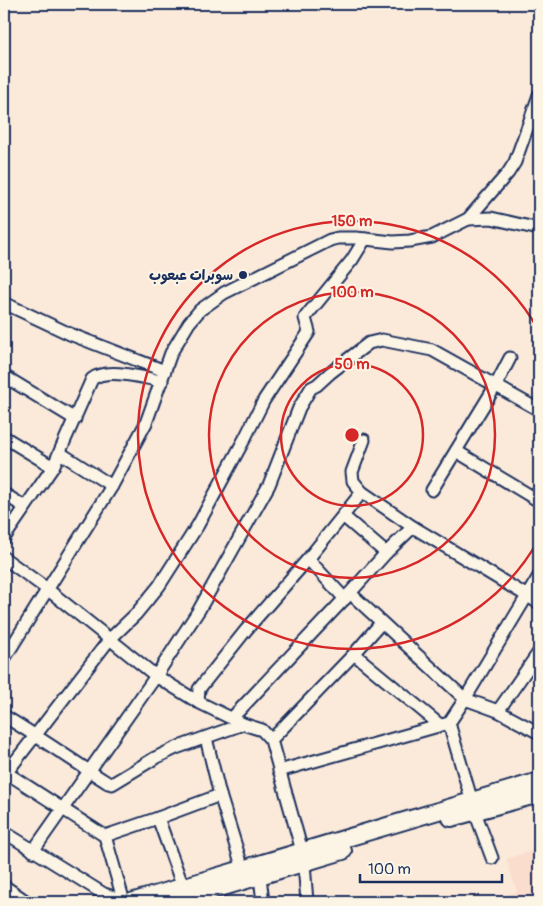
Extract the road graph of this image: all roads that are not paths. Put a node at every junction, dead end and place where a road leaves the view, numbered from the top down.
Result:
1 (539, 96) edge
2 (468, 219) junction
3 (539, 229) edge
4 (365, 239) junction
5 (4, 303) edge
6 (510, 358) dead end
7 (4, 376) edge
8 (164, 376) junction
9 (496, 385) junction
10 (539, 410) edge
11 (75, 419) junction
12 (4, 437) edge
13 (364, 440) dead end
14 (456, 452) junction
15 (60, 453) junction
16 (53, 467) junction
17 (112, 486) junction
18 (432, 490) dead end
19 (362, 492) junction
20 (4, 494) edge
21 (539, 501) edge
22 (25, 507) junction
23 (343, 516) junction
24 (413, 527) junction
25 (4, 538) edge
26 (386, 553) junction
27 (4, 558) edge
28 (308, 559) junction
29 (539, 576) edge
30 (47, 589) junction
31 (348, 596) junction
32 (527, 596) junction
33 (539, 603) edge
34 (381, 623) junction
35 (109, 640) junction
36 (539, 652) edge
37 (354, 654) junction
38 (4, 659) edge
39 (156, 676) junction
40 (465, 699) junction
41 (198, 702) junction
42 (498, 710) junction
43 (4, 716) edge
44 (237, 721) junction
45 (445, 724) junction
46 (539, 733) edge
47 (35, 734) junction
48 (206, 738) junction
49 (271, 740) junction
50 (89, 771) junction
51 (279, 772) junction
52 (5, 774) edge
53 (539, 781) edge
54 (539, 794) edge
55 (220, 795) junction
56 (474, 806) junction
57 (63, 810) junction
58 (158, 818) junction
59 (4, 832) edge
60 (105, 836) junction
61 (33, 851) junction
62 (303, 857) junction
63 (492, 858) dead end
64 (243, 869) junction
65 (260, 876) junction
66 (183, 887) junction
67 (8, 894) edge
68 (28, 902) edge
69 (126, 902) edge
70 (173, 902) edge
71 (263, 902) edge
72 (307, 902) edge

1 - 2 street
2 - 3 street
2 - 4 street
4 - 8 street
4 - 35 street
5 - 8 street
6 - 9 street
7 - 11 street
8 - 11 street
8 - 17 street
9 - 10 street
9 - 14 street
9 - 39 street
11 - 15 street
12 - 16 street
13 - 19 street
14 - 18 street
14 - 21 street
15 - 16 street
15 - 17 street
16 - 22 street
17 - 30 street
19 - 23 street
19 - 24 street
20 - 22 street
22 - 25 street
23 - 26 street
23 - 28 street
24 - 26 street
24 - 32 street
26 - 31 street
27 - 30 street
28 - 31 street
28 - 41 street
29 - 32 street
30 - 35 street
30 - 38 street
31 - 34 street
31 - 44 street
32 - 33 street
32 - 40 street
34 - 37 street
34 - 40 street
35 - 39 street
35 - 47 street
36 - 42 street
37 - 45 street
37 - 49 street
39 - 41 street
39 - 50 street
40 - 42 street
40 - 45 street
41 - 44 street
42 - 46 street
43 - 47 street
44 - 48 street
44 - 49 street
45 - 51 street
45 - 56 street
47 - 50 street
47 - 52 street
48 - 50 street
48 - 55 street
49 - 51 street
50 - 57 street
51 - 62 street
52 - 57 street
53 - 56 main road
54 - 56 main road
55 - 58 street
55 - 64 street
56 - 62 main road
56 - 63 street
57 - 60 street
57 - 61 street
58 - 60 street
58 - 66 street
59 - 61 street
60 - 69 street
61 - 69 street
62 - 64 main road
62 - 65 main road
62 - 72 street
64 - 66 main road
65 - 70 main road
65 - 71 street
66 - 69 main road
67 - 68 street

